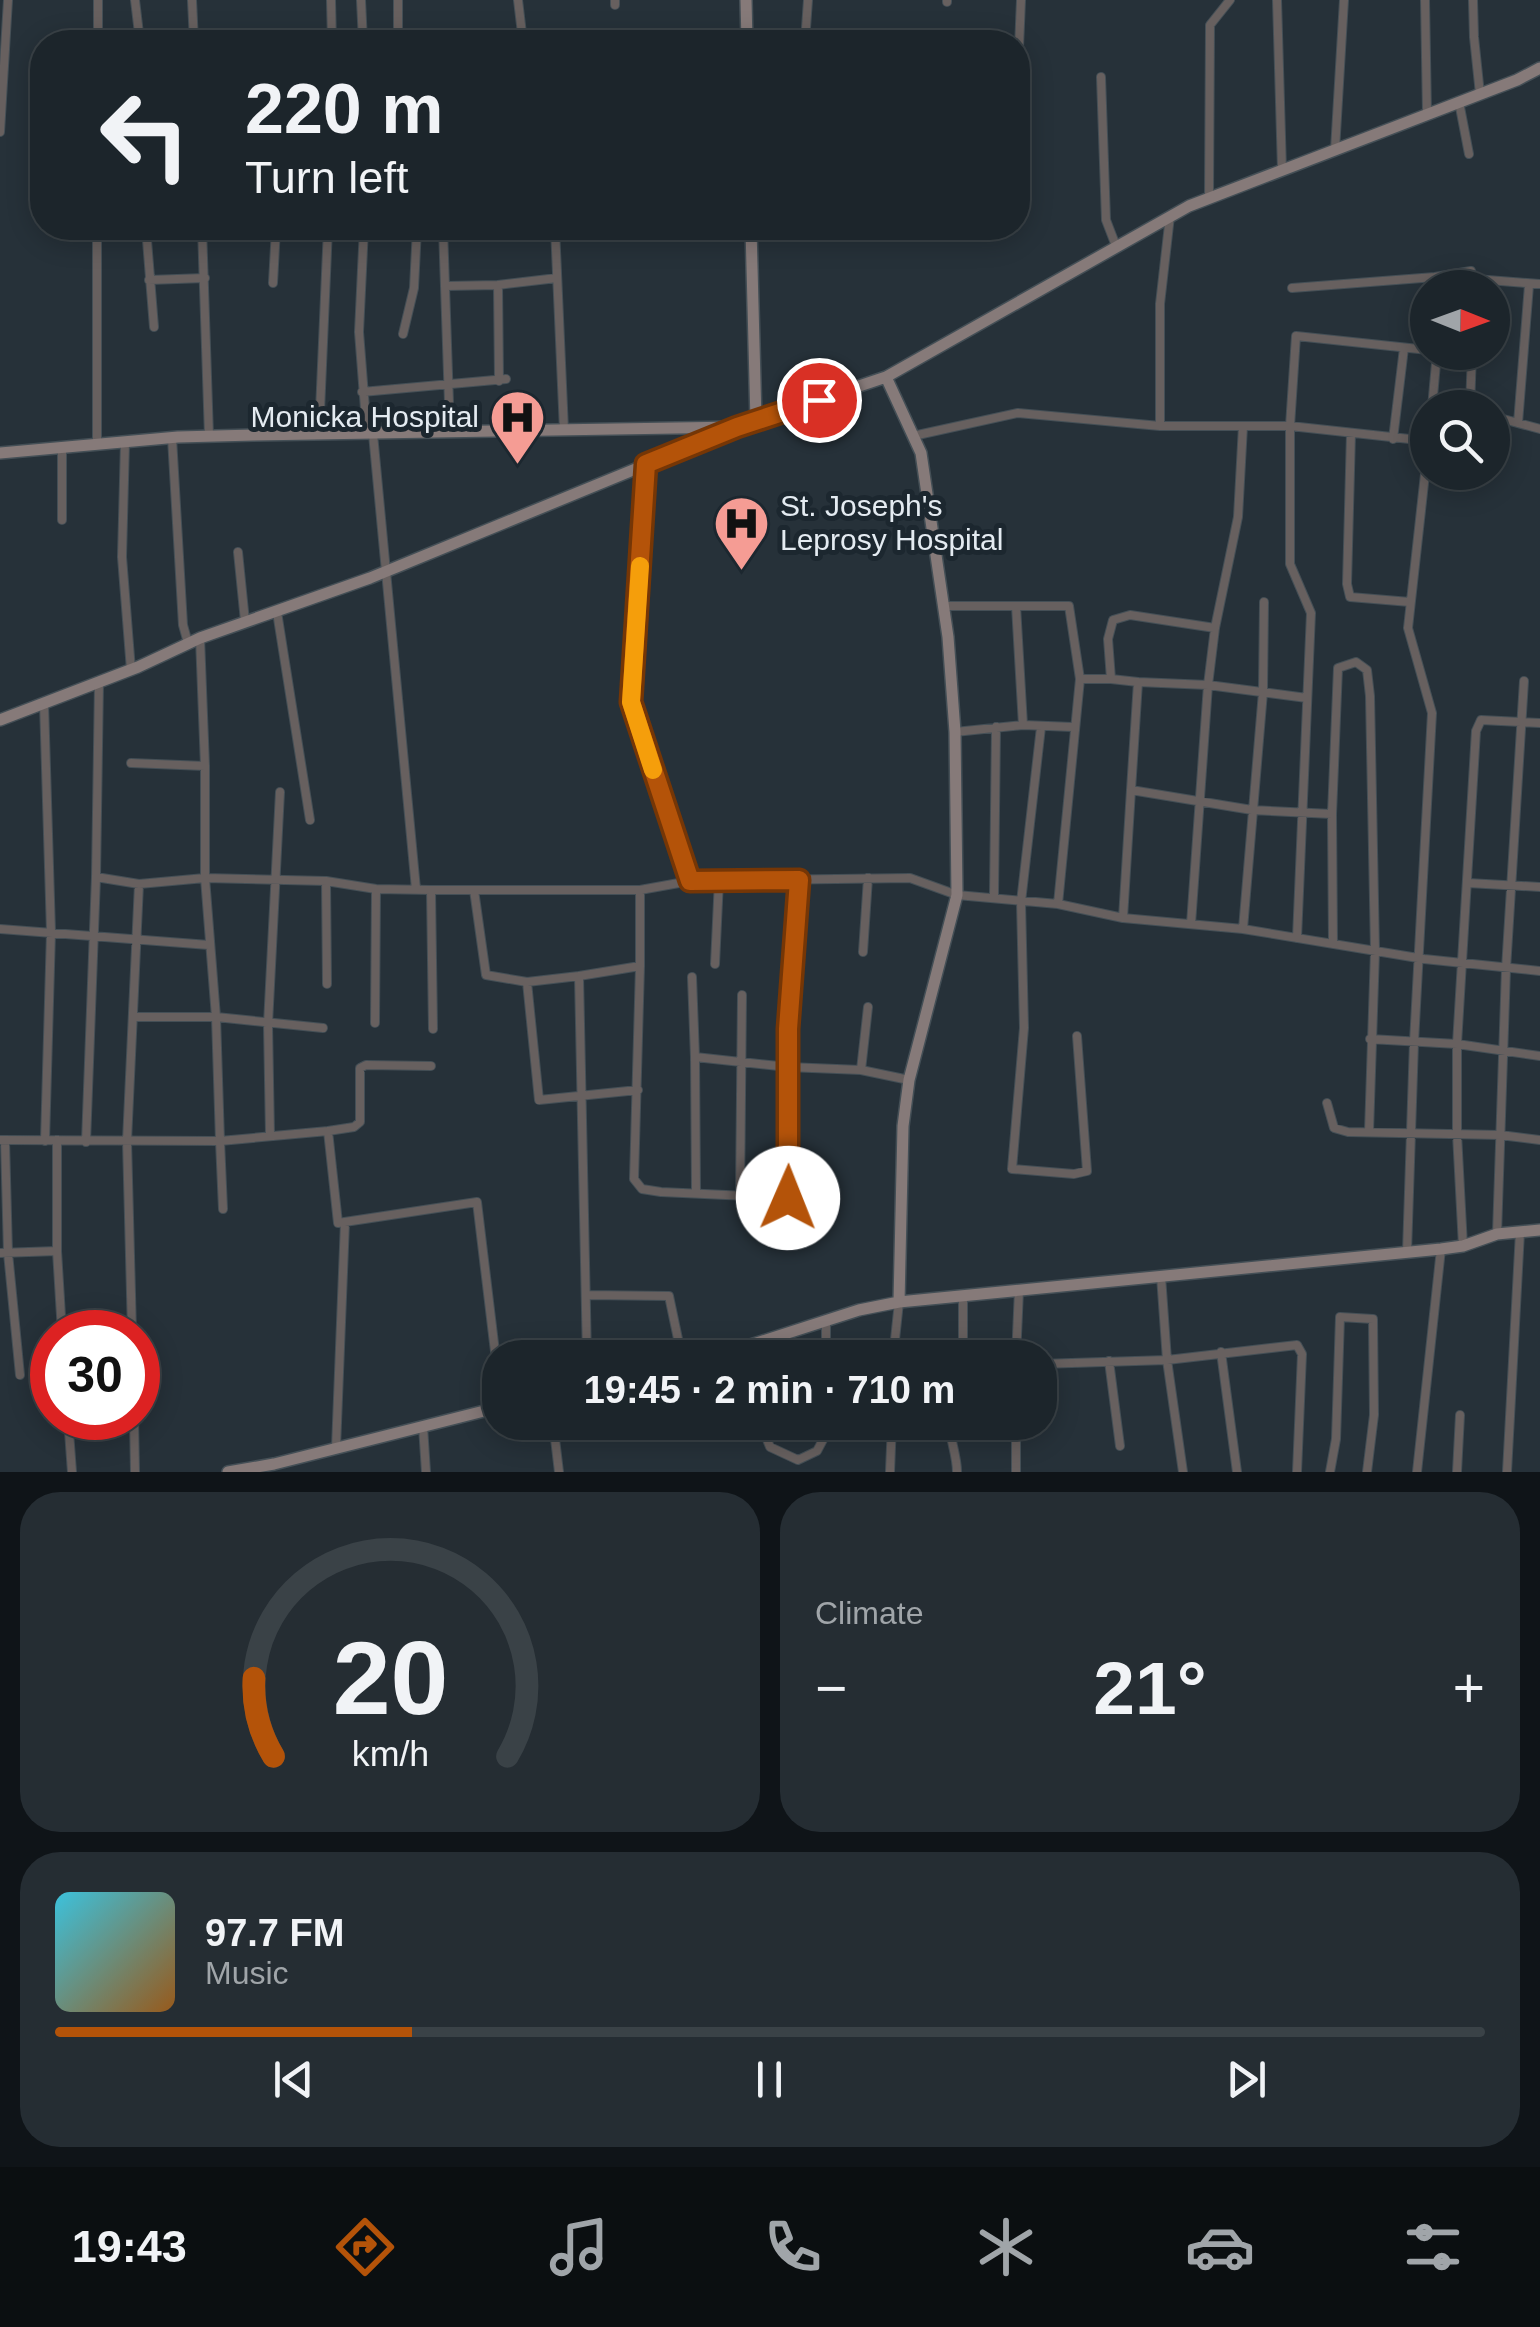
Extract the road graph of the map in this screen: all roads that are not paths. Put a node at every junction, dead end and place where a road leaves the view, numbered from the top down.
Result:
1 (8, 0) edge
2 (98, 0) edge
3 (135, 0) edge
4 (192, 0) edge
5 (330, 0) edge
6 (361, 0) edge
7 (398, 0) edge
8 (518, 0) edge
9 (746, 0) edge
10 (808, 0) edge
11 (1021, 0) edge
12 (1230, 0) edge
13 (1277, 0) edge
14 (1344, 0) edge
15 (1425, 0) edge
16 (1474, 0) edge
17 (98, 30) edge
18 (139, 30) edge
19 (193, 30) edge
20 (331, 30) edge
21 (362, 30) edge
22 (398, 30) edge
23 (522, 30) edge
24 (747, 30) edge
25 (806, 30) edge
26 (1020, 30) edge
27 (1540, 68) edge
28 (1101, 76) dead end
29 (1480, 94) junction
30 (1459, 102) junction
31 (1427, 114) junction
32 (0, 132) edge
33 (1335, 150) junction
34 (1469, 154) dead end
35 (1282, 170) junction
36 (1209, 198) junction
37 (1170, 216) junction
38 (97, 240) edge
39 (147, 240) edge
40 (203, 240) edge
41 (275, 240) edge
42 (327, 240) edge
43 (363, 240) edge
44 (417, 240) edge
45 (444, 240) edge
46 (555, 240) edge
47 (752, 240) edge
48 (1116, 246) junction
49 (205, 278) junction
50 (557, 278) junction
51 (150, 280) junction
52 (273, 283) dead end
53 (1410, 283) edge
54 (1540, 284) edge
55 (498, 285) junction
56 (1510, 285) edge
57 (1529, 285) junction
58 (446, 286) junction
59 (1292, 288) dead end
60 (154, 327) dead end
61 (403, 334) dead end
62 (1404, 348) junction
63 (1410, 348) edge
64 (886, 376) junction
65 (447, 384) junction
66 (362, 392) junction
67 (1510, 421) edge
68 (756, 422) junction
69 (1518, 423) junction
70 (1160, 426) junction
71 (1243, 426) junction
72 (1290, 426) junction
73 (737, 427) junction
74 (1540, 429) edge
75 (564, 430) junction
76 (450, 432) junction
77 (1351, 432) junction
78 (318, 434) junction
79 (370, 434) junction
80 (209, 436) junction
81 (914, 436) junction
82 (172, 438) junction
83 (1393, 439) junction
84 (1410, 441) edge
85 (124, 442) junction
86 (97, 444) junction
87 (62, 449) junction
88 (0, 454) edge
89 (646, 464) junction
90 (1423, 490) edge
91 (62, 520) dead end
92 (238, 552) dead end
93 (384, 572) junction
94 (1264, 602) dead end
95 (1410, 602) junction
96 (944, 606) junction
97 (1016, 606) junction
98 (277, 612) junction
99 (245, 621) junction
100 (1215, 628) junction
101 (194, 640) junction
102 (131, 670) junction
103 (1080, 679) junction
104 (1111, 679) junction
105 (1524, 681) dead end
106 (99, 682) junction
107 (1138, 682) junction
108 (1208, 685) junction
109 (1263, 692) junction
110 (1307, 698) junction
111 (44, 704) junction
112 (0, 720) edge
113 (1522, 721) junction
114 (1540, 722) edge
115 (1023, 725) junction
116 (996, 727) junction
117 (1040, 727) junction
118 (1072, 728) junction
119 (955, 732) junction
120 (132, 763) dead end
121 (205, 766) junction
122 (1131, 790) junction
123 (280, 792) dead end
124 (1199, 800) junction
125 (1252, 810) junction
126 (1301, 814) junction
127 (1332, 814) junction
128 (310, 820) dead end
129 (96, 877) junction
130 (205, 878) junction
131 (868, 878) junction
132 (718, 880) junction
133 (799, 880) junction
134 (326, 881) junction
135 (690, 881) junction
136 (274, 882) junction
137 (1468, 882) junction
138 (138, 884) junction
139 (1511, 885) junction
140 (1540, 887) edge
141 (416, 889) junction
142 (376, 890) junction
143 (431, 890) junction
144 (474, 890) junction
145 (640, 890) junction
146 (956, 894) junction
147 (994, 896) junction
148 (1022, 902) junction
149 (1058, 904) junction
150 (1123, 918) junction
151 (1191, 924) junction
152 (0, 929) edge
153 (1243, 929) junction
154 (51, 932) junction
155 (94, 936) junction
156 (1297, 938) junction
157 (136, 940) junction
158 (209, 944) junction
159 (1333, 944) junction
160 (1375, 951) junction
161 (863, 952) dead end
162 (1420, 958) junction
163 (715, 964) dead end
164 (1464, 964) junction
165 (640, 966) junction
166 (1506, 970) junction
167 (1540, 971) edge
168 (578, 976) junction
169 (692, 977) dead end
170 (527, 982) junction
171 (327, 984) dead end
172 (742, 995) dead end
173 (868, 1007) dead end
174 (216, 1017) junction
175 (134, 1018) junction
176 (374, 1023) dead end
177 (268, 1024) junction
178 (323, 1028) dead end
179 (433, 1028) dead end
180 (1077, 1036) dead end
181 (1370, 1039) junction
182 (1414, 1042) junction
183 (1457, 1044) junction
184 (1503, 1051) junction
185 (695, 1056) junction
186 (1540, 1056) edge
187 (742, 1062) junction
188 (431, 1066) dead end
189 (788, 1067) junction
190 (861, 1070) junction
191 (909, 1080) junction
192 (638, 1090) junction
193 (582, 1096) junction
194 (1327, 1103) dead end
195 (328, 1131) junction
196 (1369, 1132) junction
197 (1410, 1133) junction
198 (1457, 1134) junction
199 (1500, 1135) junction
200 (270, 1136) junction
201 (2, 1140) edge
202 (57, 1140) junction
203 (1540, 1140) edge
204 (46, 1141) junction
205 (220, 1141) junction
206 (86, 1142) junction
207 (127, 1142) junction
208 (696, 1192) junction
209 (740, 1197) junction
210 (223, 1209) dead end
211 (345, 1222) junction
212 (1540, 1230) edge
213 (1520, 1232) junction
214 (1497, 1234) junction
215 (1463, 1246) junction
216 (1441, 1249) junction
217 (58, 1250) junction
218 (1407, 1252) junction
219 (4, 1253) edge
220 (1160, 1276) junction
221 (1018, 1290) junction
222 (586, 1295) junction
223 (963, 1296) junction
224 (899, 1302) junction
225 (61, 1310) edge
226 (131, 1310) edge
227 (826, 1322) junction
228 (494, 1340) edge
229 (587, 1340) edge
230 (678, 1340) edge
231 (775, 1340) edge
232 (826, 1340) edge
233 (895, 1340) edge
234 (963, 1340) edge
235 (1017, 1340) edge
236 (1221, 1352) junction
237 (1167, 1360) junction
238 (1109, 1361) junction
239 (1057, 1363) edge
240 (20, 1375) dead end
241 (482, 1411) edge
242 (1460, 1415) dead end
243 (423, 1426) junction
244 (70, 1440) edge
245 (134, 1440) edge
246 (555, 1440) edge
247 (767, 1440) edge
248 (823, 1440) edge
249 (891, 1440) edge
250 (950, 1440) edge
251 (1016, 1440) edge
252 (1120, 1446) dead end
253 (336, 1448) junction
254 (798, 1460) junction
255 (274, 1468) edge
256 (72, 1472) edge
257 (135, 1472) edge
258 (228, 1472) edge
259 (426, 1472) edge
260 (559, 1472) edge
261 (798, 1472) edge
262 (890, 1472) edge
263 (957, 1472) edge
264 (1016, 1472) edge
265 (1183, 1472) edge
266 (1237, 1472) edge
267 (1297, 1472) edge
268 (1330, 1472) edge
269 (1367, 1472) edge
270 (1417, 1472) edge
271 (1457, 1472) edge
272 (1507, 1472) edge

1 - 32 street
2 - 17 street
3 - 18 street
4 - 19 street
5 - 20 street
6 - 21 street
7 - 22 street
8 - 23 street
9 - 24 main road
10 - 25 street
11 - 26 street
12 - 36 street
13 - 35 street
14 - 33 street
15 - 31 street
16 - 29 street
27 - 29 main road
28 - 48 street
29 - 30 main road
30 - 31 main road
30 - 34 street
31 - 33 main road
33 - 35 main road
35 - 36 main road
36 - 37 main road
37 - 48 main road
37 - 70 street
38 - 86 street
39 - 51 street
40 - 49 street
41 - 52 street
42 - 78 street
43 - 66 street
44 - 61 street
45 - 58 street
46 - 50 street
47 - 68 main road
48 - 64 main road
49 - 51 street
49 - 80 street
50 - 55 street
50 - 75 street
51 - 60 street
53 - 59 street
54 - 57 street
55 - 58 street
55 - 65 street
56 - 57 street
57 - 69 street
58 - 65 street
62 - 63 street
62 - 72 street
62 - 83 street
64 - 68 main road
64 - 81 main road
65 - 66 street
65 - 76 street
66 - 79 street
67 - 69 street
68 - 73 main road
69 - 74 street
70 - 71 street
70 - 81 street
71 - 72 street
71 - 100 street
72 - 77 street
72 - 110 street
73 - 75 main road
73 - 89 main road
75 - 76 main road
76 - 79 main road
77 - 83 street
77 - 95 street
78 - 79 main road
78 - 80 main road
79 - 93 street
80 - 82 main road
81 - 96 main road
82 - 85 main road
82 - 101 street
83 - 84 street
85 - 86 main road
85 - 102 street
86 - 87 main road
87 - 88 main road
87 - 91 street
89 - 93 main road
89 - 135 street
90 - 95 street
92 - 99 street
93 - 98 main road
93 - 141 street
94 - 109 street
95 - 162 street
96 - 97 street
96 - 119 main road
97 - 103 street
97 - 115 street
98 - 99 main road
98 - 128 street
99 - 101 main road
100 - 104 street
100 - 108 street
101 - 102 main road
101 - 121 street
102 - 106 main road
103 - 104 street
103 - 118 street
104 - 107 street
105 - 113 street
106 - 111 main road
106 - 129 street
107 - 108 street
107 - 122 street
108 - 109 street
108 - 124 street
109 - 110 street
109 - 125 street
110 - 126 street
111 - 112 main road
111 - 154 street
113 - 114 street
113 - 137 street
113 - 139 street
115 - 116 street
115 - 117 street
116 - 119 street
116 - 147 street
117 - 118 street
117 - 148 street
118 - 149 street
119 - 146 main road
120 - 121 street
121 - 130 street
122 - 124 street
122 - 150 street
123 - 136 street
124 - 125 street
124 - 151 street
125 - 126 street
125 - 153 street
126 - 127 street
126 - 156 street
127 - 159 street
127 - 160 street
129 - 138 street
129 - 155 street
130 - 136 street
130 - 138 street
130 - 158 street
131 - 133 street
131 - 146 street
131 - 161 street
132 - 133 street
132 - 135 street
132 - 163 street
133 - 189 street
134 - 136 street
134 - 142 street
134 - 171 street
135 - 145 street
136 - 177 street
137 - 139 street
137 - 164 street
138 - 157 street
139 - 140 street
139 - 166 street
141 - 142 street
141 - 143 street
142 - 176 street
143 - 144 street
143 - 179 street
144 - 145 street
144 - 170 street
145 - 165 street
146 - 147 street
146 - 191 main road
147 - 148 street
148 - 149 street
148 - 180 street
149 - 150 street
150 - 151 street
151 - 153 street
152 - 154 street
153 - 156 street
154 - 155 street
154 - 204 street
155 - 157 street
155 - 206 street
156 - 159 street
157 - 158 street
157 - 175 street
158 - 174 street
159 - 160 street
160 - 162 street
160 - 181 street
162 - 164 street
162 - 182 street
164 - 166 street
164 - 183 street
165 - 168 street
165 - 192 street
166 - 167 street
166 - 184 street
168 - 170 street
168 - 193 street
169 - 185 street
170 - 193 street
172 - 187 street
173 - 190 street
174 - 175 street
174 - 177 street
174 - 205 street
175 - 207 street
177 - 178 street
177 - 200 street
181 - 182 street
181 - 196 street
182 - 183 street
182 - 197 street
183 - 184 street
183 - 198 street
184 - 186 street
184 - 199 street
185 - 187 street
185 - 208 street
187 - 189 street
187 - 209 street
188 - 195 street
189 - 190 street
189 - 209 street
190 - 191 street
191 - 224 main road
192 - 193 street
192 - 208 street
193 - 222 street
194 - 196 street
195 - 200 street
195 - 211 street
196 - 197 street
197 - 198 street
197 - 218 street
198 - 199 street
198 - 215 street
199 - 203 street
199 - 214 street
200 - 205 street
201 - 204 street
201 - 219 street
202 - 204 street
202 - 206 street
202 - 217 street
205 - 207 street
205 - 210 street
206 - 207 street
207 - 226 street
208 - 209 street
211 - 228 street
211 - 253 street
212 - 213 main road
213 - 214 main road
213 - 272 street
214 - 215 main road
215 - 216 main road
216 - 218 main road
216 - 270 street
217 - 219 street
217 - 225 street
218 - 220 main road
219 - 240 street
220 - 221 main road
220 - 237 street
221 - 223 main road
221 - 235 street
222 - 229 street
222 - 230 street
223 - 224 main road
223 - 234 street
224 - 227 main road
224 - 233 street
227 - 231 main road
227 - 232 street
236 - 237 street
236 - 266 street
236 - 267 street
237 - 238 street
237 - 265 street
238 - 239 street
238 - 252 street
241 - 243 main road
242 - 271 street
243 - 253 main road
243 - 259 street
244 - 256 street
245 - 257 street
246 - 260 street
247 - 254 street
248 - 254 street
249 - 262 street
250 - 263 street
251 - 264 street
253 - 255 main road
254 - 261 street
255 - 258 main road
268 - 269 street

